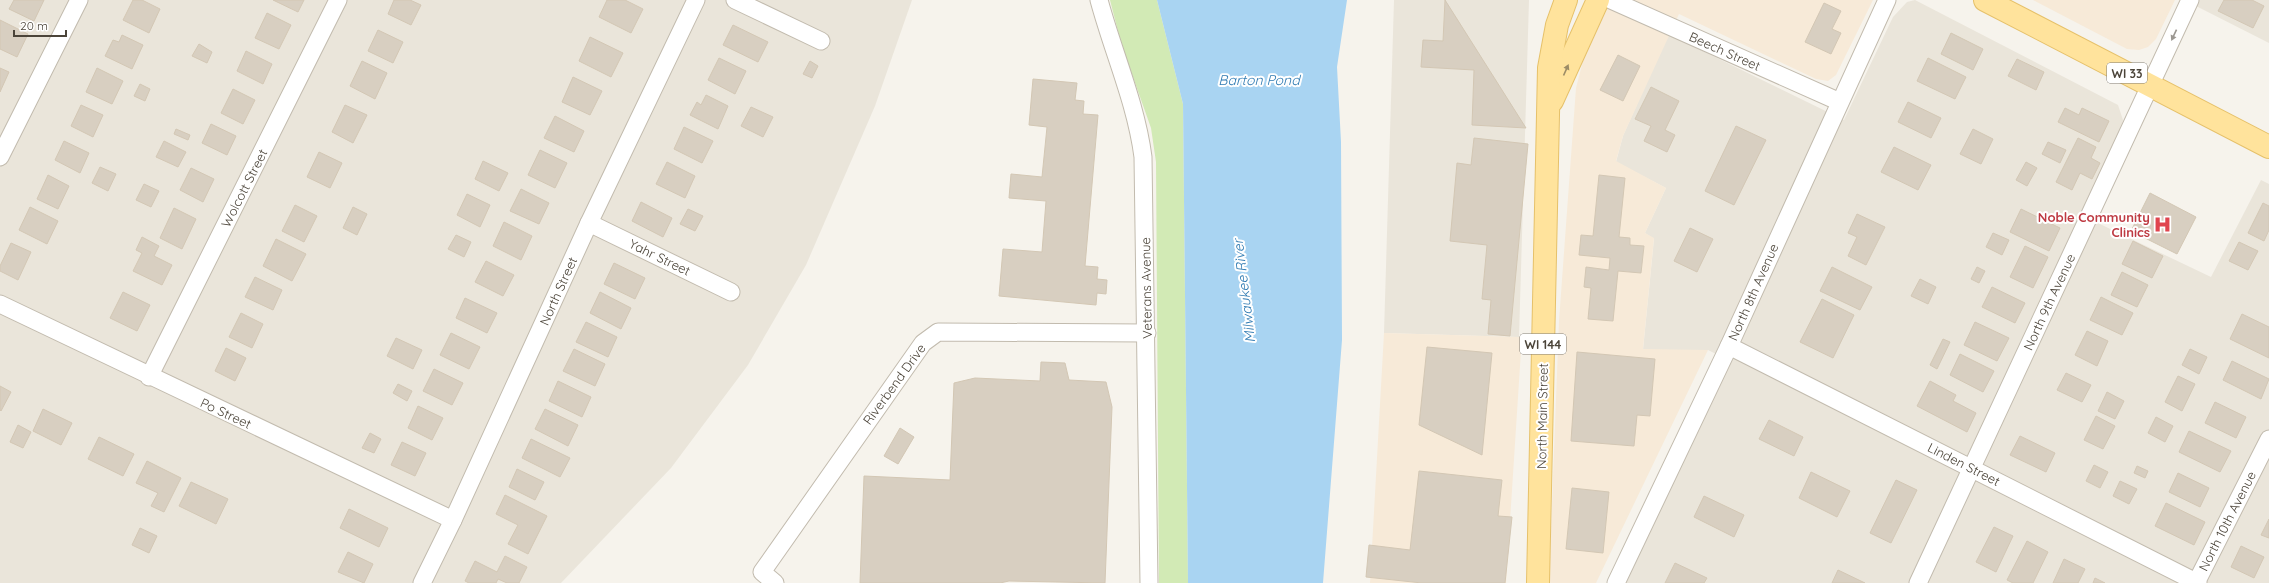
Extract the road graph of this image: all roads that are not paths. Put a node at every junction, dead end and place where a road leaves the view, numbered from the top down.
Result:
1 (79, 0) edge
2 (338, 0) edge
3 (696, 0) edge
4 (735, 0) edge
5 (1100, 0) edge
6 (1566, 0) edge
7 (1598, 0) edge
8 (1611, 0) edge
9 (1887, 0) edge
10 (1985, 0) edge
11 (2190, 0) edge
12 (821, 41) dead end
13 (2150, 86) junction
14 (1840, 102) junction
15 (1550, 105) junction
16 (2269, 147) edge
17 (0, 157) edge
18 (588, 223) junction
19 (731, 292) dead end
20 (0, 304) edge
21 (1147, 333) junction
22 (1729, 346) junction
23 (149, 377) junction
24 (2269, 440) edge
25 (1972, 468) junction
26 (453, 520) junction
27 (769, 578) edge
28 (422, 583) edge
29 (1149, 583) edge
30 (1538, 583) edge
31 (1616, 583) edge
32 (1918, 583) edge
33 (2197, 583) edge

1 - 17 street
2 - 23 street, Wolcott Street
3 - 18 street, North Street
4 - 12 street
5 - 21 street, Veterans Avenue
6 - 15 main road, North Main Street / WI 144
15 -> 7 main road, North Main Street / WI 144
8 - 14 street, Beech Street
9 - 14 street, North 8th Avenue
10 - 13 main road, WI 33
11 -> 13 street, North 9th Avenue
13 - 16 main road, WI 33
13 - 25 street, North 9th Avenue
14 - 22 street, North 8th Avenue
15 - 30 main road, North Main Street / WI 144
18 - 19 street, Yahr Street
18 - 26 street, North Street
20 - 23 street, Po Street
21 - 27 street, Riverbend Drive
21 - 29 street, Veterans Avenue
22 - 25 street, Linden Street
22 - 31 street, North 8th Avenue
23 - 26 street, Po Street
24 - 33 street, North 10th Avenue
25 - 32 street, North 9th Avenue
25 - 33 street, Linden Street
26 - 28 street, North Street

